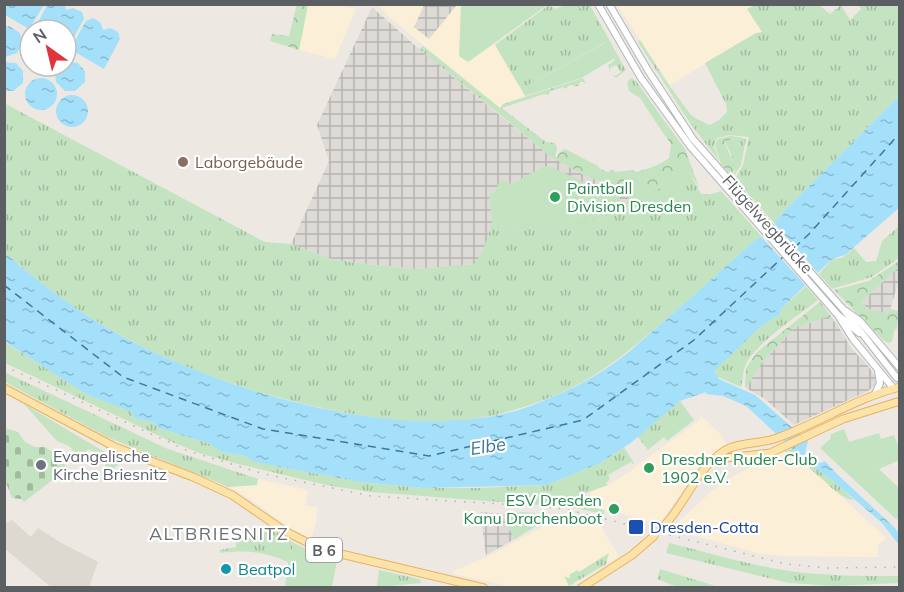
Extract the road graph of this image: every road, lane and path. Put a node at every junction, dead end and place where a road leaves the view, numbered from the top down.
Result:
1 (598, 4) edge
2 (609, 4) edge
3 (720, 176) junction
4 (840, 311) junction
5 (875, 365) junction
6 (900, 368) edge
7 (897, 378) dead end
8 (4, 388) edge
9 (897, 388) edge
10 (875, 394) junction
11 (900, 400) edge
12 (717, 459) junction
13 (662, 529) dead end
14 (654, 536) dead end
15 (484, 588) edge
16 (581, 588) edge

1 - 3 main road, Flügelwegbrücke
2 - 3 main road, Flügelwegbrücke
3 - 4 main road, Flügelwegbrücke
4 - 5 main road
4 - 6 main road
4 - 7 main road
5 - 9 main road
5 - 10 main road
8 - 15 main road, B 6
9 - 10 main road
9 - 11 main road
10 - 12 main road
11 - 12 main road
12 - 13 main road
14 - 16 main road

